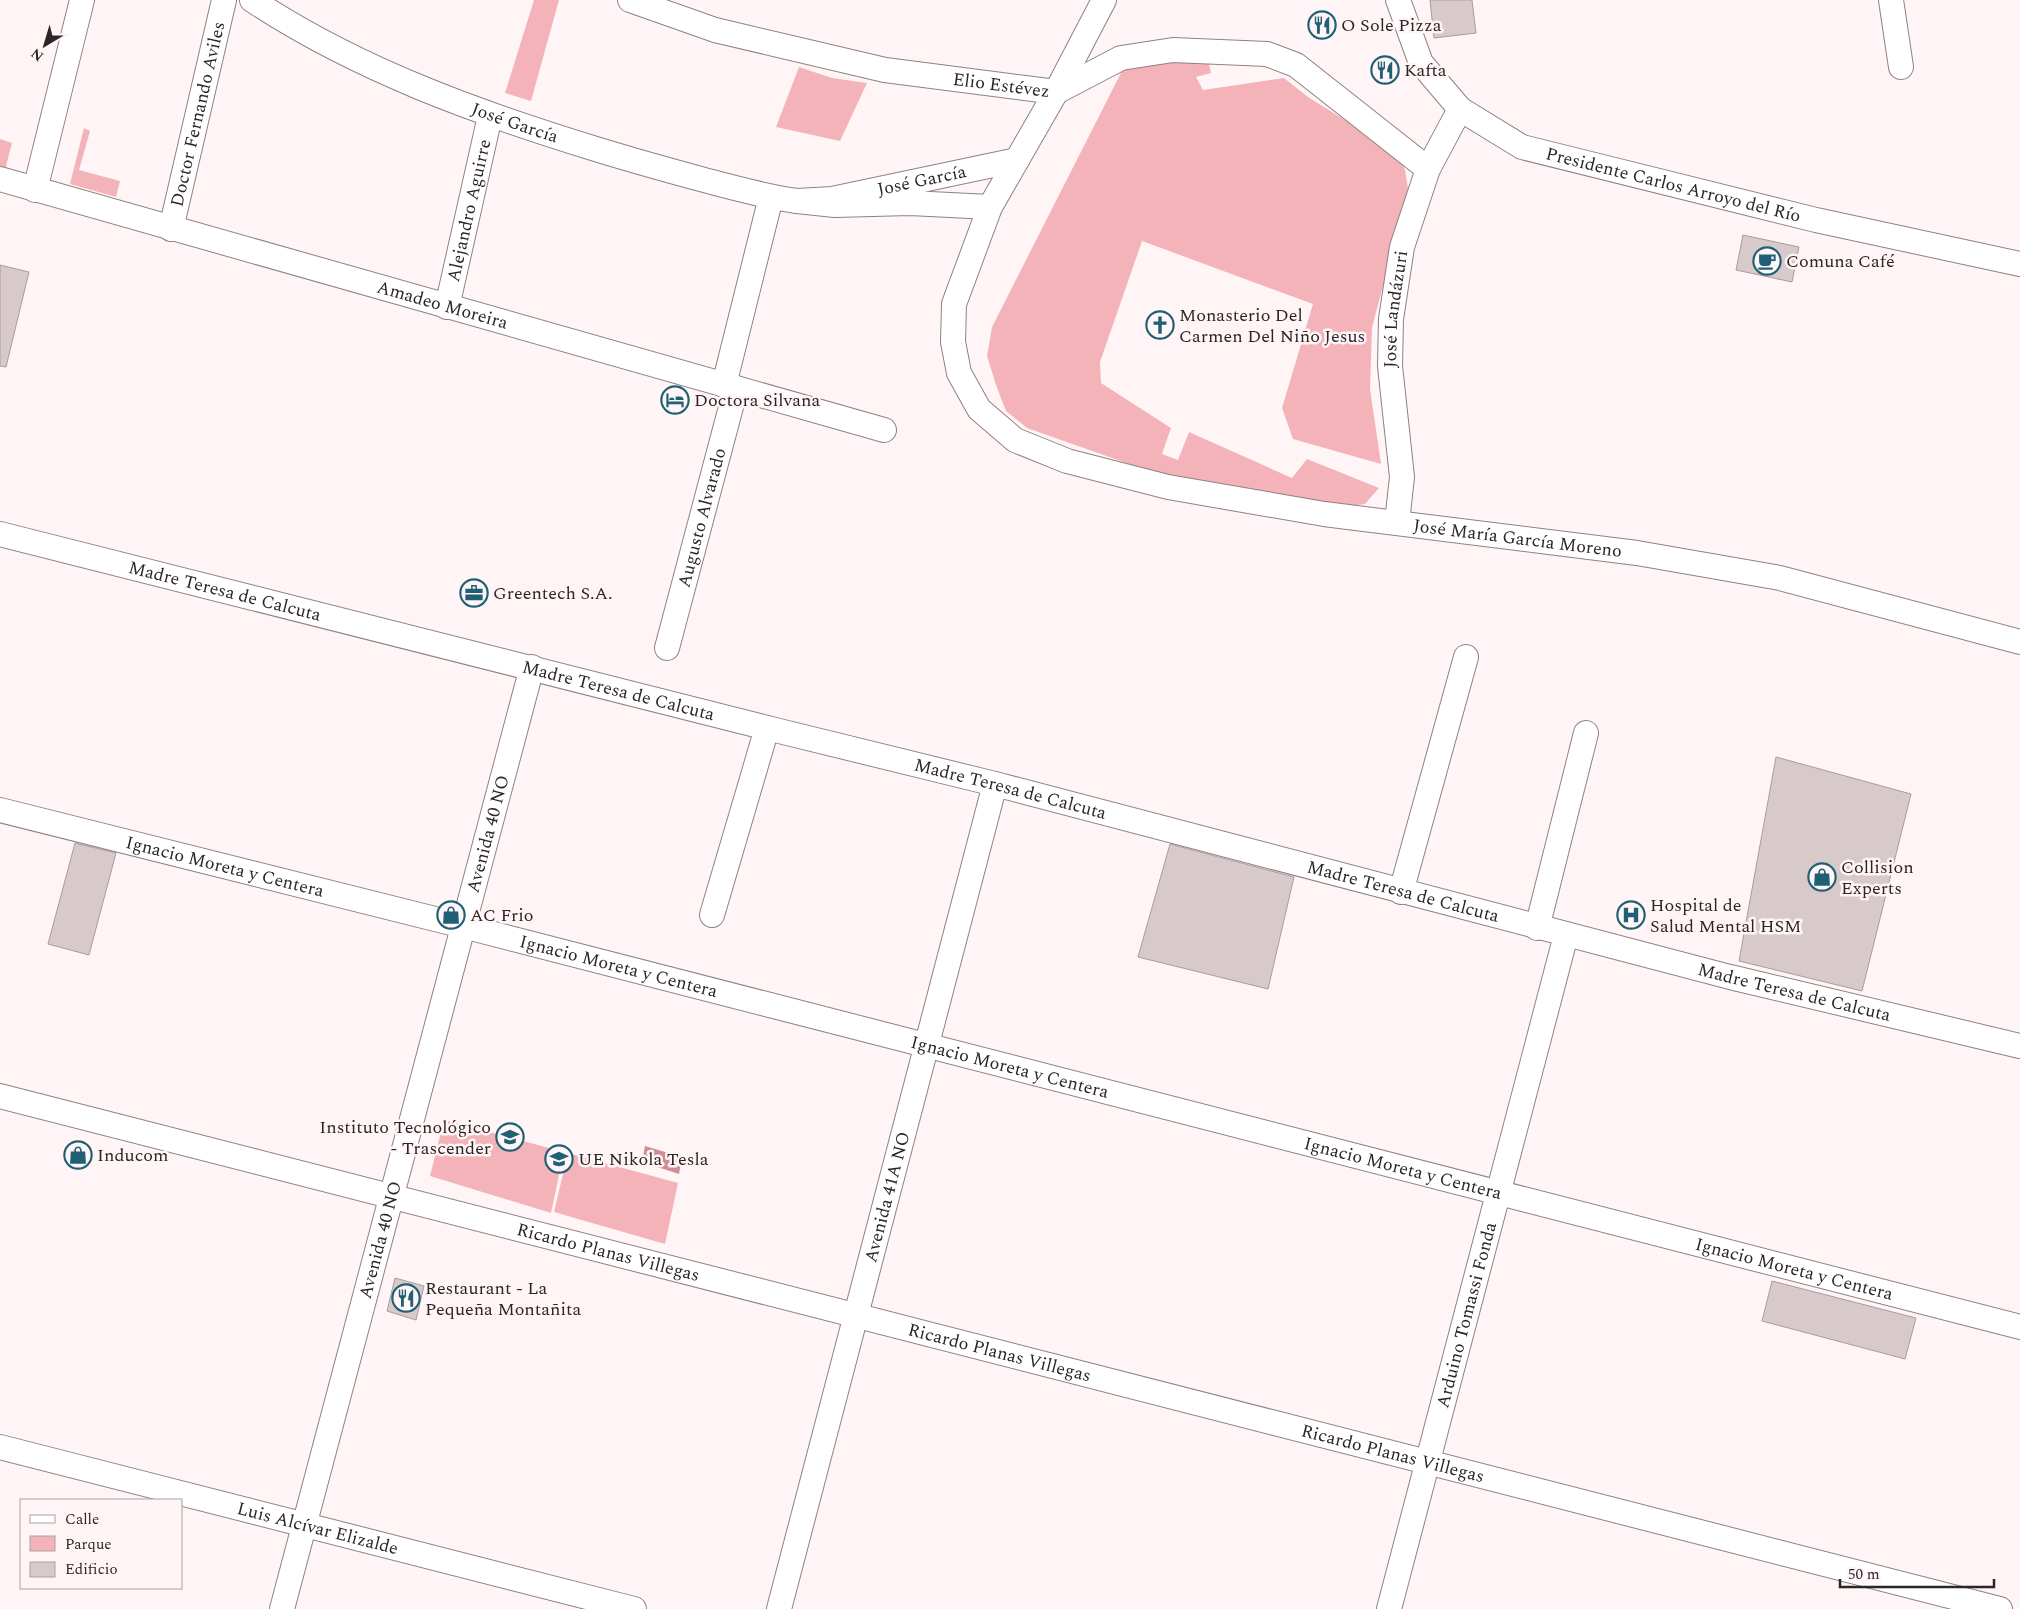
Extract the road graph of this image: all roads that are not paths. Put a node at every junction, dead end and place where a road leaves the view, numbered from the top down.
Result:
1 (82, 0) edge
2 (224, 0) edge
3 (252, 0) edge
4 (630, 0) edge
5 (1104, 0) edge
6 (1398, 0) edge
7 (1891, 0) edge
8 (1901, 67) dead end
9 (1056, 92) junction
10 (1460, 109) junction
11 (490, 116) junction
12 (1017, 160) junction
13 (1428, 169) junction
14 (0, 179) edge
15 (35, 190) junction
16 (771, 197) junction
17 (797, 201) junction
18 (990, 207) junction
19 (171, 228) junction
20 (2020, 264) edge
21 (447, 307) junction
22 (730, 387) junction
23 (884, 430) dead end
24 (1397, 522) junction
25 (0, 534) edge
26 (2020, 642) edge
27 (667, 648) dead end
28 (1466, 656) dead end
29 (532, 667) junction
30 (768, 728) junction
31 (1586, 733) dead end
32 (996, 784) junction
33 (0, 810) edge
34 (1401, 892) junction
35 (712, 914) dead end
36 (463, 926) junction
37 (1537, 928) junction
38 (1566, 935) junction
39 (926, 1046) junction
40 (2020, 1046) edge
41 (0, 1096) edge
42 (1498, 1192) junction
43 (392, 1196) junction
44 (856, 1315) junction
45 (2020, 1327) edge
46 (0, 1447) edge
47 (1428, 1462) junction
48 (305, 1525) junction
49 (282, 1609) edge
50 (634, 1609) edge
51 (779, 1609) edge
52 (1389, 1609) edge
53 (2000, 1609) edge

1 - 15 street
2 - 19 street, Doctor Fernando Aviles
3 - 11 street, José García
4 - 9 street, Elio Estévez
5 - 9 street, José María García Moreno
6 - 10 street, Presidente Carlos Arroyo del Río
7 - 8 street
9 - 12 street, José María García Moreno
9 - 13 street, Elio Estévez
10 - 13 street, José Landázuri
10 - 20 street, Presidente Carlos Arroyo del Río
11 - 16 street, José García
11 - 21 street, Alejandro Aguirre
12 - 17 street, José García
12 - 18 street, José María García Moreno
13 - 24 street, José Landázuri
14 - 15 street, Amadeo Moreira
15 - 19 street, Amadeo Moreira
16 - 17 street, José García
16 - 22 street, Augusto Alvarado
17 - 18 street, José García
18 - 24 street, José María García Moreno
19 - 21 street, Amadeo Moreira
21 - 22 street, Amadeo Moreira
22 - 23 street, Amadeo Moreira
22 - 27 street, Augusto Alvarado
24 - 26 street, José María García Moreno
25 - 29 street, Madre Teresa de Calcuta
28 - 34 street
29 - 30 street, Madre Teresa de Calcuta
29 - 36 street, Avenida 40 NO
30 - 32 street, Madre Teresa de Calcuta
30 - 35 street
31 - 37 street
32 - 34 street, Madre Teresa de Calcuta
32 - 39 street, Avenida 41A NO
33 - 36 street, Ignacio Moreta y Centera
34 - 37 street, Madre Teresa de Calcuta
36 - 39 street, Ignacio Moreta y Centera
36 - 43 street, Avenida 40 NO
37 - 38 street, Madre Teresa de Calcuta
38 - 40 street, Madre Teresa de Calcuta
38 - 42 street, Arduino Tomassi Fonda
39 - 42 street, Ignacio Moreta y Centera
39 - 44 street, Avenida 41A NO
41 - 43 street, Ricardo Planas Villegas
42 - 45 street, Ignacio Moreta y Centera
42 - 47 street, Arduino Tomassi Fonda
43 - 44 street, Ricardo Planas Villegas
43 - 48 street, Avenida 40 NO
44 - 47 street, Ricardo Planas Villegas
44 - 51 street, Avenida 41A NO
46 - 48 street, Luis Alcívar Elizalde
47 - 52 street, Arduino Tomassi Fonda
47 - 53 street, Ricardo Planas Villegas
48 - 49 street, Avenida 40 NO
48 - 50 street, Luis Alcívar Elizalde

